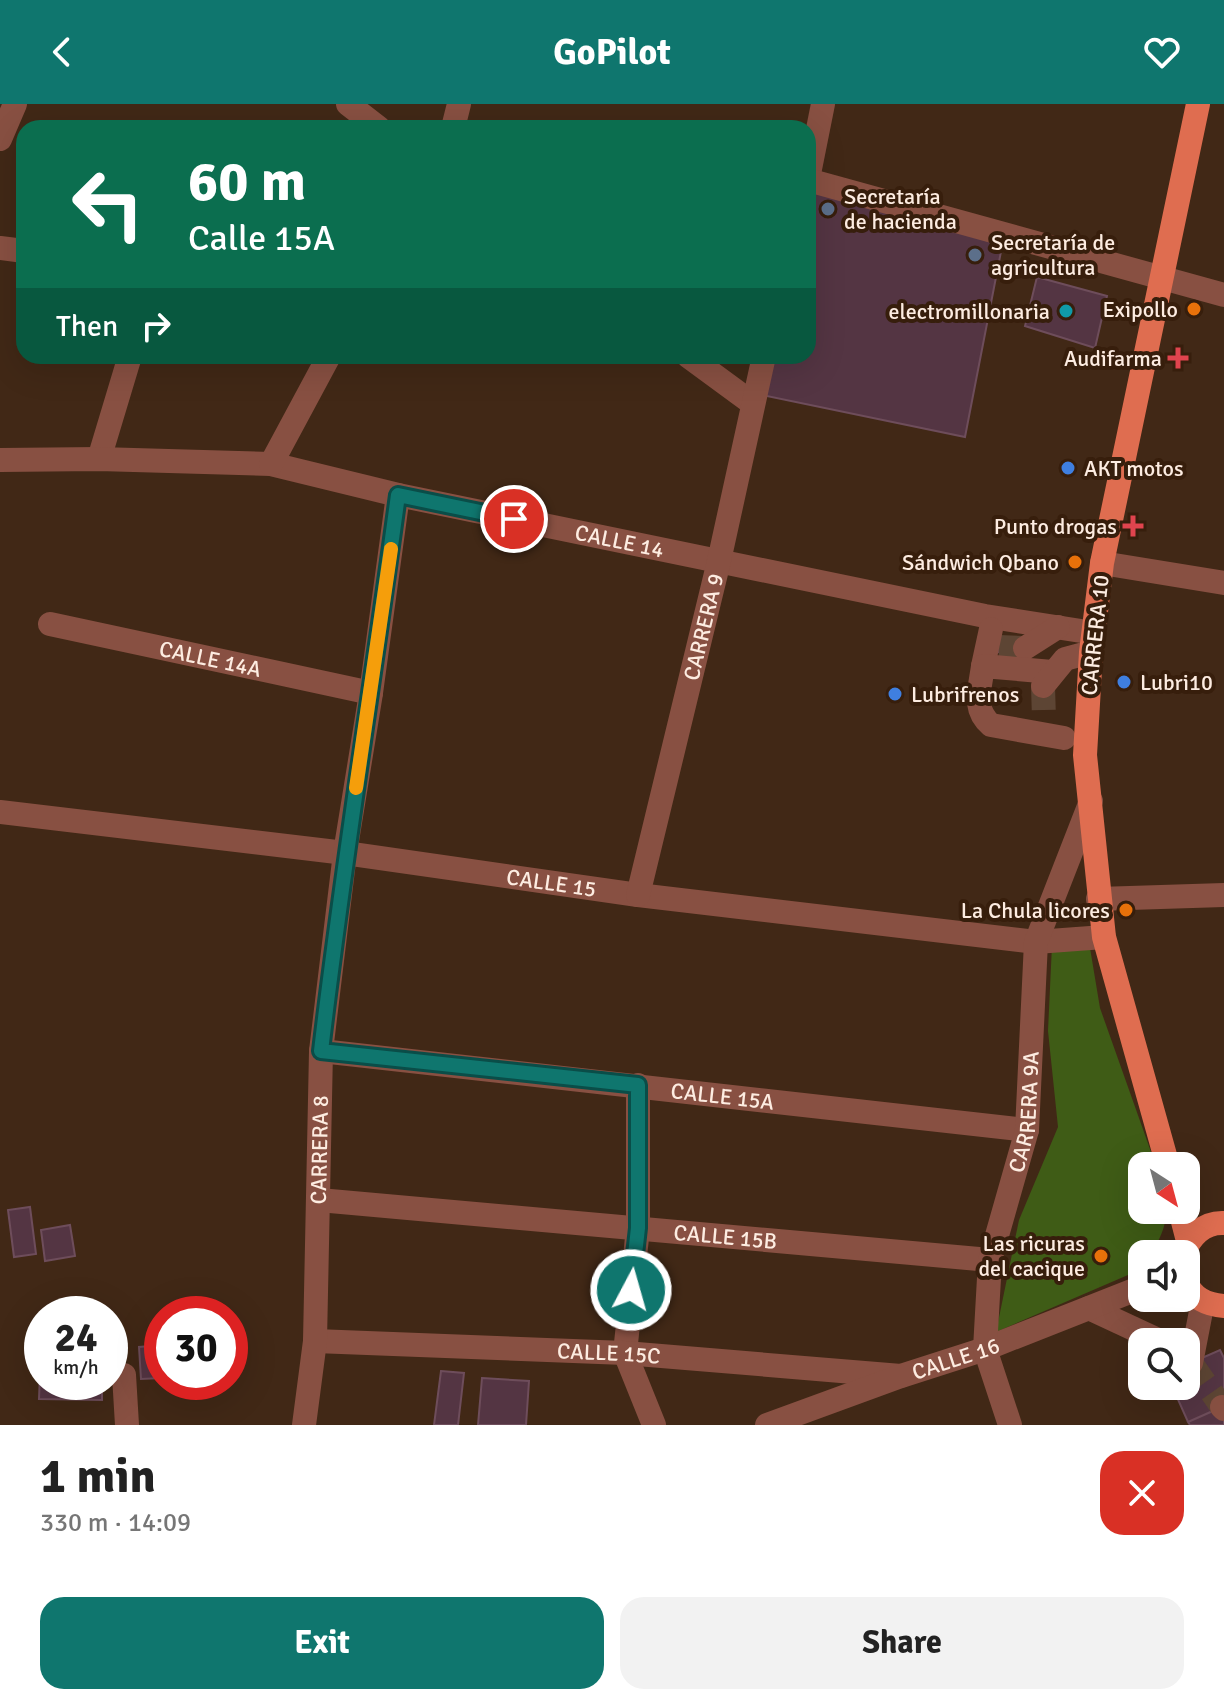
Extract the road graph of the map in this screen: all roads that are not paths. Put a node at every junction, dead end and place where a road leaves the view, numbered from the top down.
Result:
1 (15, 104) edge
2 (348, 104) edge
3 (823, 104) edge
4 (1198, 104) edge
5 (369, 120) edge
6 (0, 139) edge
7 (816, 139) edge
8 (816, 181) edge
9 (1163, 279) junction
10 (1224, 295) edge
11 (128, 364) edge
12 (325, 364) edge
13 (699, 364) edge
14 (762, 364) edge
15 (752, 403) junction
16 (99, 459) junction
17 (0, 460) edge
18 (271, 464) junction
19 (398, 495) junction
20 (719, 561) junction
21 (1102, 563) junction
22 (1224, 583) edge
23 (50, 624) dead end
24 (1058, 627) junction
25 (992, 631) junction
26 (1092, 642) junction
27 (1025, 648) tunnel mouth
28 (983, 666) junction
29 (371, 693) junction
30 (1044, 719) tunnel mouth
31 (1064, 738) junction
32 (1085, 755) junction
33 (1091, 801) junction
34 (0, 812) edge
35 (345, 853) junction
36 (638, 895) junction
37 (1224, 895) edge
38 (1098, 899) junction
39 (1104, 937) junction
40 (1036, 942) junction
41 (321, 1051) junction
42 (638, 1085) junction
43 (1027, 1130) junction
44 (1164, 1152) edge
45 (319, 1200) junction
46 (1224, 1223) edge
47 (638, 1228) junction
48 (1192, 1240) edge
49 (990, 1260) junction
50 (1128, 1293) edge
51 (1200, 1296) edge
52 (1218, 1307) edge
53 (1089, 1308) junction
54 (1132, 1328) edge
55 (1200, 1339) edge
56 (315, 1341) junction
57 (985, 1349) junction
58 (625, 1353) junction
59 (901, 1376) junction
60 (126, 1400) edge
61 (127, 1425) edge
62 (304, 1425) edge
63 (654, 1425) edge
64 (767, 1425) edge
65 (1010, 1425) edge

1 - 6 street
2 - 5 street
3 - 7 street
4 - 9 main road, CARRERA 10
8 - 9 street
9 - 10 street
9 - 21 main road, CARRERA 10
11 - 16 street
12 - 18 street
13 - 15 street
14 - 15 street, CARRERA 9
15 - 20 street, CARRERA 9
16 - 17 street, CALLE 14
16 - 18 street, CALLE 14
18 - 19 street, CALLE 14
19 - 20 street, CALLE 14
19 - 29 street, CARRERA 8
20 - 25 street, CALLE 14
20 - 36 street, CARRERA 9
21 - 22 street
21 - 26 main road, CARRERA 10
23 - 29 street, CALLE 14A
24 - 25 street, CALLE 14
24 - 26 street, CALLE 14
24 - 27 street
25 - 28 street
26 - 28 street
26 - 32 main road, CARRERA 10
28 - 31 street
29 - 35 street, CARRERA 8
30 - 31 street
31 - 32 street
32 - 33 main road, CARRERA 10
33 - 38 main road, CARRERA 10
33 - 40 street, CARRERA 9A
34 - 35 street, CALLE 15
35 - 36 street, CALLE 15
35 - 41 street, CARRERA 8
36 - 40 street, CALLE 15
37 - 38 street
38 - 39 main road, CARRERA 10
39 - 40 street, CALLE 15
39 - 44 main road, CARRERA 10
40 - 43 street, CARRERA 9A
41 - 42 street, CALLE 15A
41 - 45 street, CARRERA 8
42 - 43 street, CALLE 15A
42 - 47 street
43 - 49 street, CARRERA 9A
45 - 47 street, CALLE 15B
45 - 56 street, CARRERA 8
46 - 48 main road
47 - 49 street, CALLE 15B
47 - 58 street
49 - 57 street, CARRERA 9A
50 - 53 street, CALLE 16
51 - 52 main road
52 - 55 street
53 - 54 street
53 - 57 street, CALLE 16
56 - 58 street, CALLE 15C
56 - 62 street, CARRERA 8
57 - 59 street, CALLE 16
57 - 65 street, CARRERA 9A
58 - 59 street, CALLE 15C
58 - 63 street
59 - 64 street, CALLE 16
60 - 61 street

